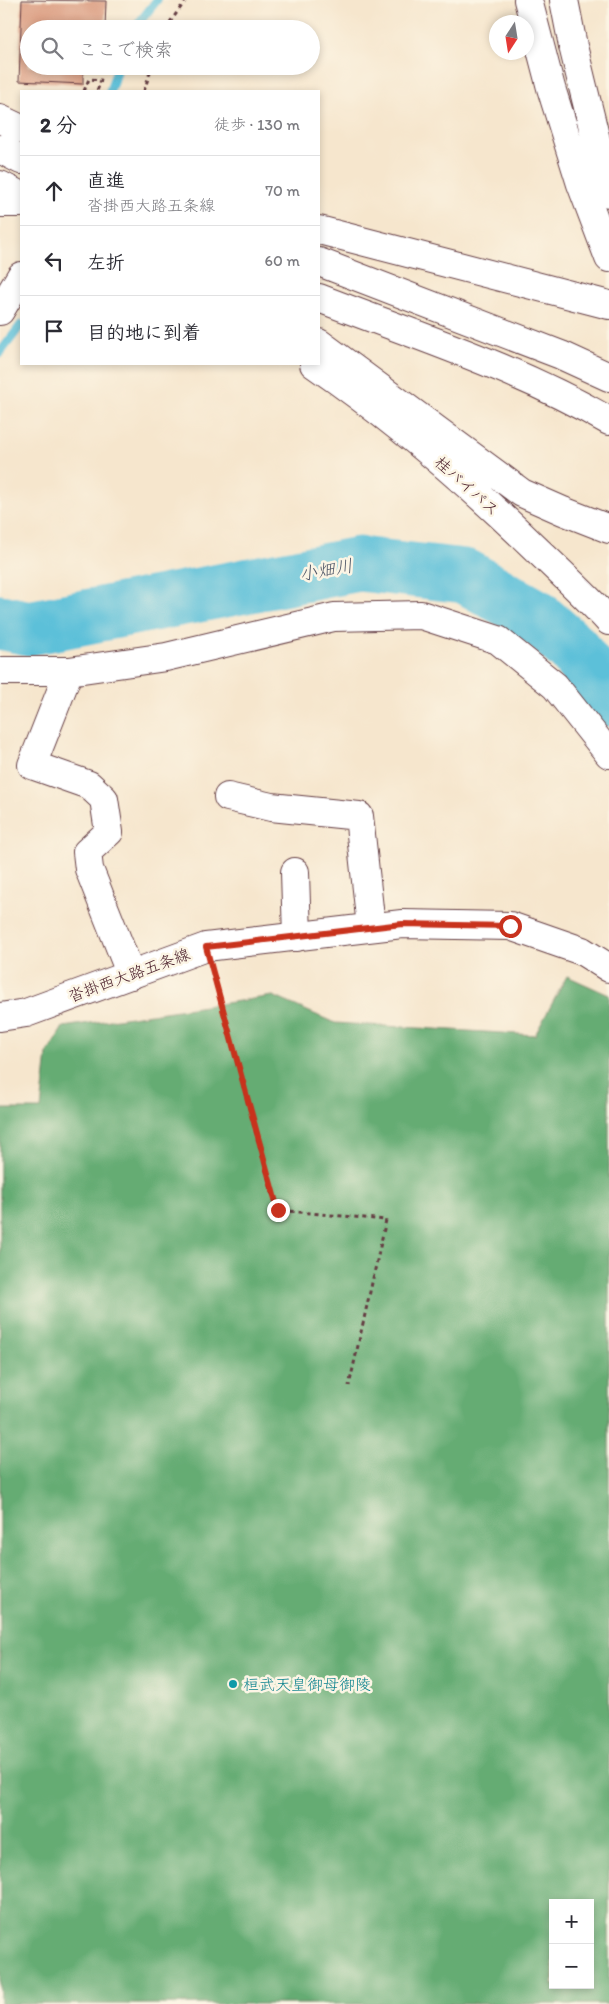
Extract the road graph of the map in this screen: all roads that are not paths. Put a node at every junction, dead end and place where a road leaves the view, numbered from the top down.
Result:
1 (528, 0) edge
2 (564, 0) edge
3 (0, 119) edge
4 (20, 129) edge
5 (0, 149) edge
6 (20, 159) edge
7 (0, 185) edge
8 (599, 185) edge
9 (20, 195) edge
10 (0, 203) edge
11 (20, 203) edge
12 (320, 230) edge
13 (609, 258) edge
14 (320, 262) edge
15 (20, 278) edge
16 (320, 298) edge
17 (609, 305) edge
18 (0, 310) edge
19 (320, 345) edge
20 (315, 365) edge
21 (609, 378) edge
22 (609, 422) edge
23 (609, 529) edge
24 (609, 621) edge
25 (0, 671) edge
26 (69, 671) junction
27 (609, 754) edge
28 (228, 797) dead end
29 (295, 872) dead end
30 (371, 927) junction
31 (297, 936) junction
32 (609, 968) edge
33 (131, 975) junction
34 (0, 1017) edge

1 - 8 main road
2 - 8 main road
3 - 4 main road
5 - 6 main road
7 - 9 main road
8 - 13 main road
10 - 11 main road
12 - 17 main road
14 - 21 main road
15 - 18 main road
16 - 22 main road
19 - 23 main road
20 - 24 main road, 桂バイパス
25 - 26 main road
26 - 27 main road
26 - 33 main road
28 - 30 main road
29 - 31 main road
30 - 31 main road, 沓掛西大路五条線
30 - 32 main road, 沓掛西大路五条線
31 - 33 main road, 沓掛西大路五条線
33 - 34 main road, 沓掛西大路五条線

